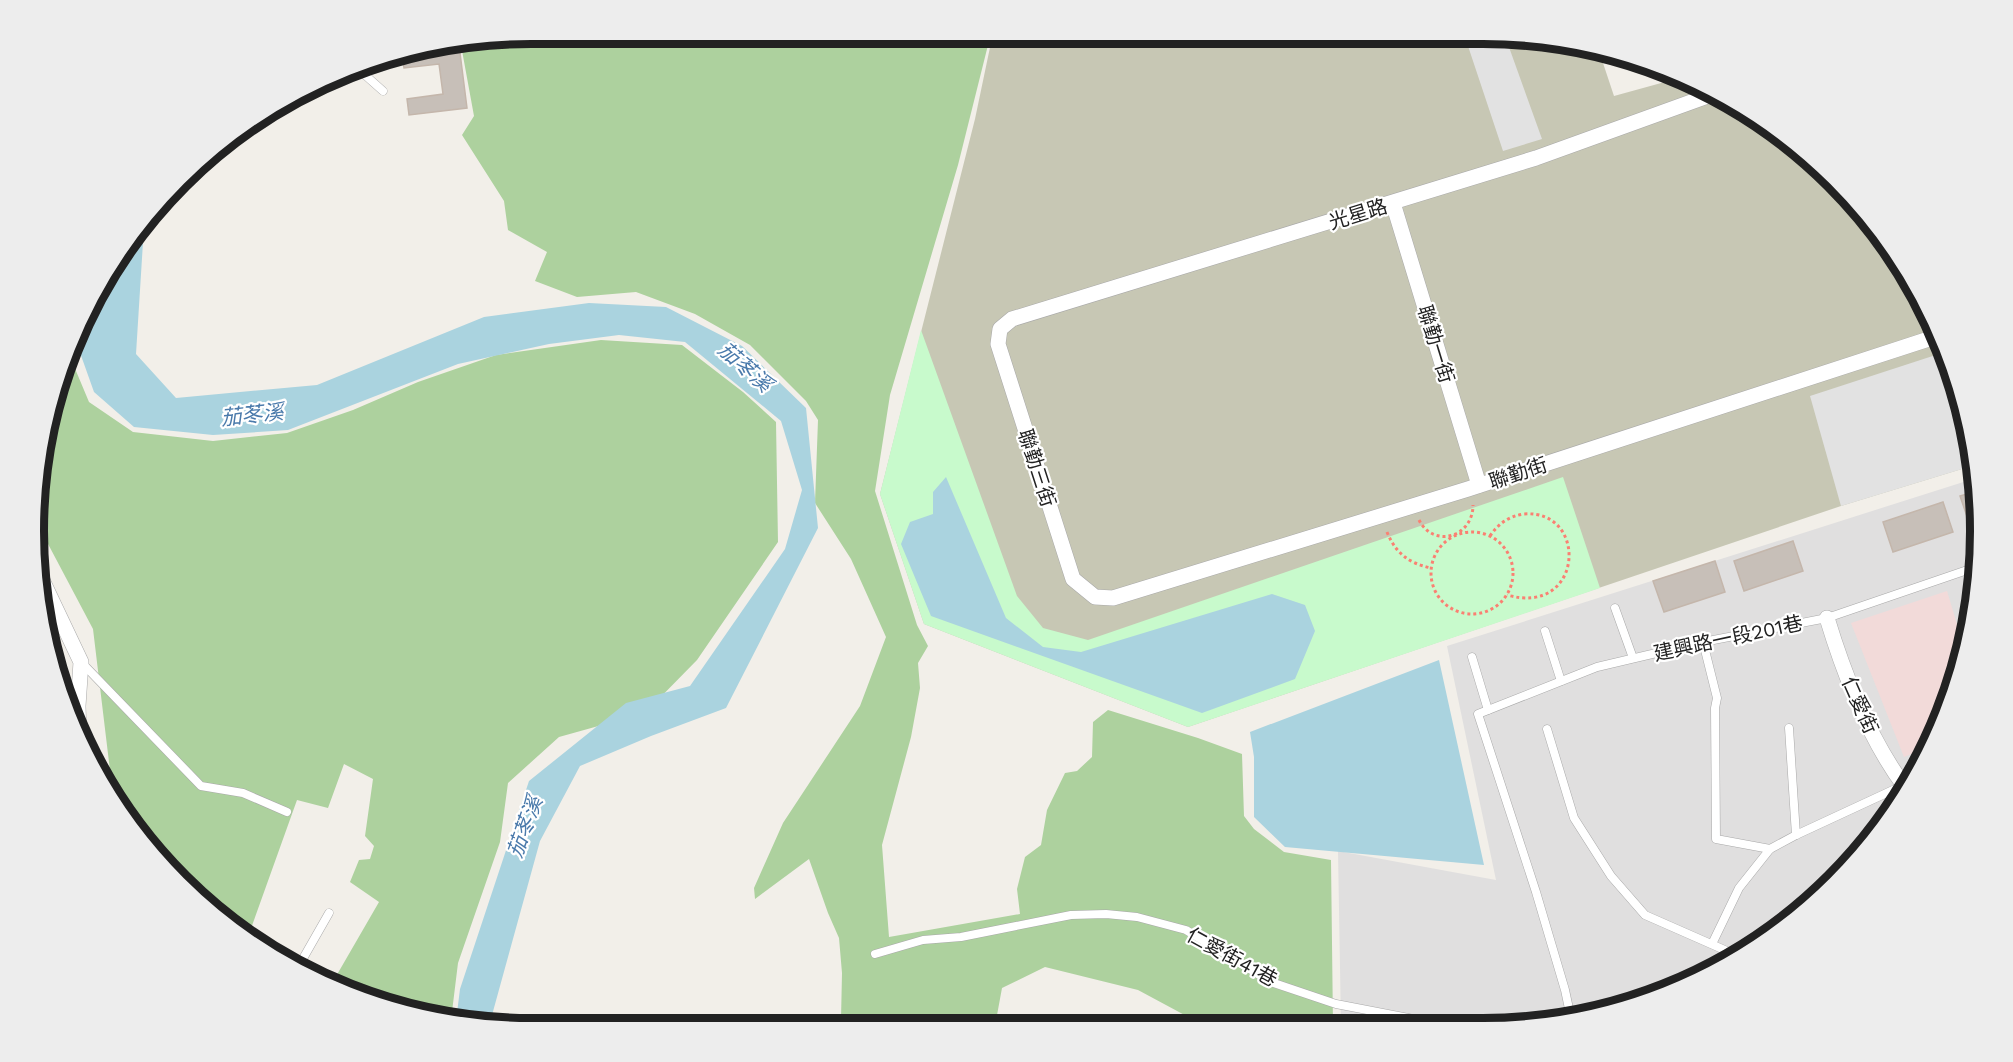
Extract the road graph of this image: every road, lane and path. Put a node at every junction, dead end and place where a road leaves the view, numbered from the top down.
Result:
1 (363, 73) edge
2 (383, 91) dead end
3 (1704, 97) edge
4 (1393, 203) junction
5 (1000, 329) joint
6 (1930, 339) edge
7 (1474, 487) junction
8 (1415, 506) junction
9 (1381, 516) junction
10 (1460, 533) junction
11 (1490, 536) junction
12 (1431, 568) junction
13 (1967, 570) edge
14 (48, 592) edge
15 (1507, 595) junction
16 (1095, 597) joint
17 (1615, 608) dead end
18 (1827, 618) junction
19 (1545, 631) dead end
20 (1703, 642) junction
21 (1472, 657) dead end
22 (1633, 658) junction
23 (81, 662) junction
24 (1561, 681) junction
25 (1488, 710) junction
26 (78, 711) edge
27 (1789, 728) dead end
28 (1547, 729) dead end
29 (1901, 779) edge
30 (1895, 790) edge
31 (287, 812) dead end
32 (1796, 835) junction
33 (1770, 849) junction
34 (329, 913) dead end
35 (1712, 944) junction
36 (1728, 952) edge
37 (875, 954) dead end
38 (302, 961) edge
39 (1569, 1010) edge
40 (1409, 1018) edge

1 - 2 lane
3 - 4 street, 光星路
4 - 5 street, 光星路
4 - 7 street, 聯勤一街
5 - 16 street, 聯勤三街
6 - 7 street, 聯勤街
7 - 8 street, 聯勤街
7 - 10 path
8 - 9 street, 聯勤街
8 - 10 path
9 - 12 path
9 - 16 street, 聯勤街
10 - 11 path
10 - 12 path
11 - 15 path
11 - 15 path
12 - 15 path
13 - 18 lane, 建興路一段201巷
14 - 23 street
17 - 22 lane
18 - 20 lane, 建興路一段201巷
18 - 29 street, 仁愛街
19 - 24 lane
20 - 22 lane, 建興路一段201巷
20 - 33 lane
21 - 25 lane
22 - 24 lane, 建興路一段201巷
23 - 26 street
23 - 31 lane
24 - 25 lane, 建興路一段201巷
25 - 39 lane, 建興路一段201巷
27 - 32 lane
28 - 35 lane
30 - 32 lane
32 - 33 lane
33 - 35 lane
34 - 38 lane
35 - 36 lane
37 - 40 lane, 仁愛街41巷

